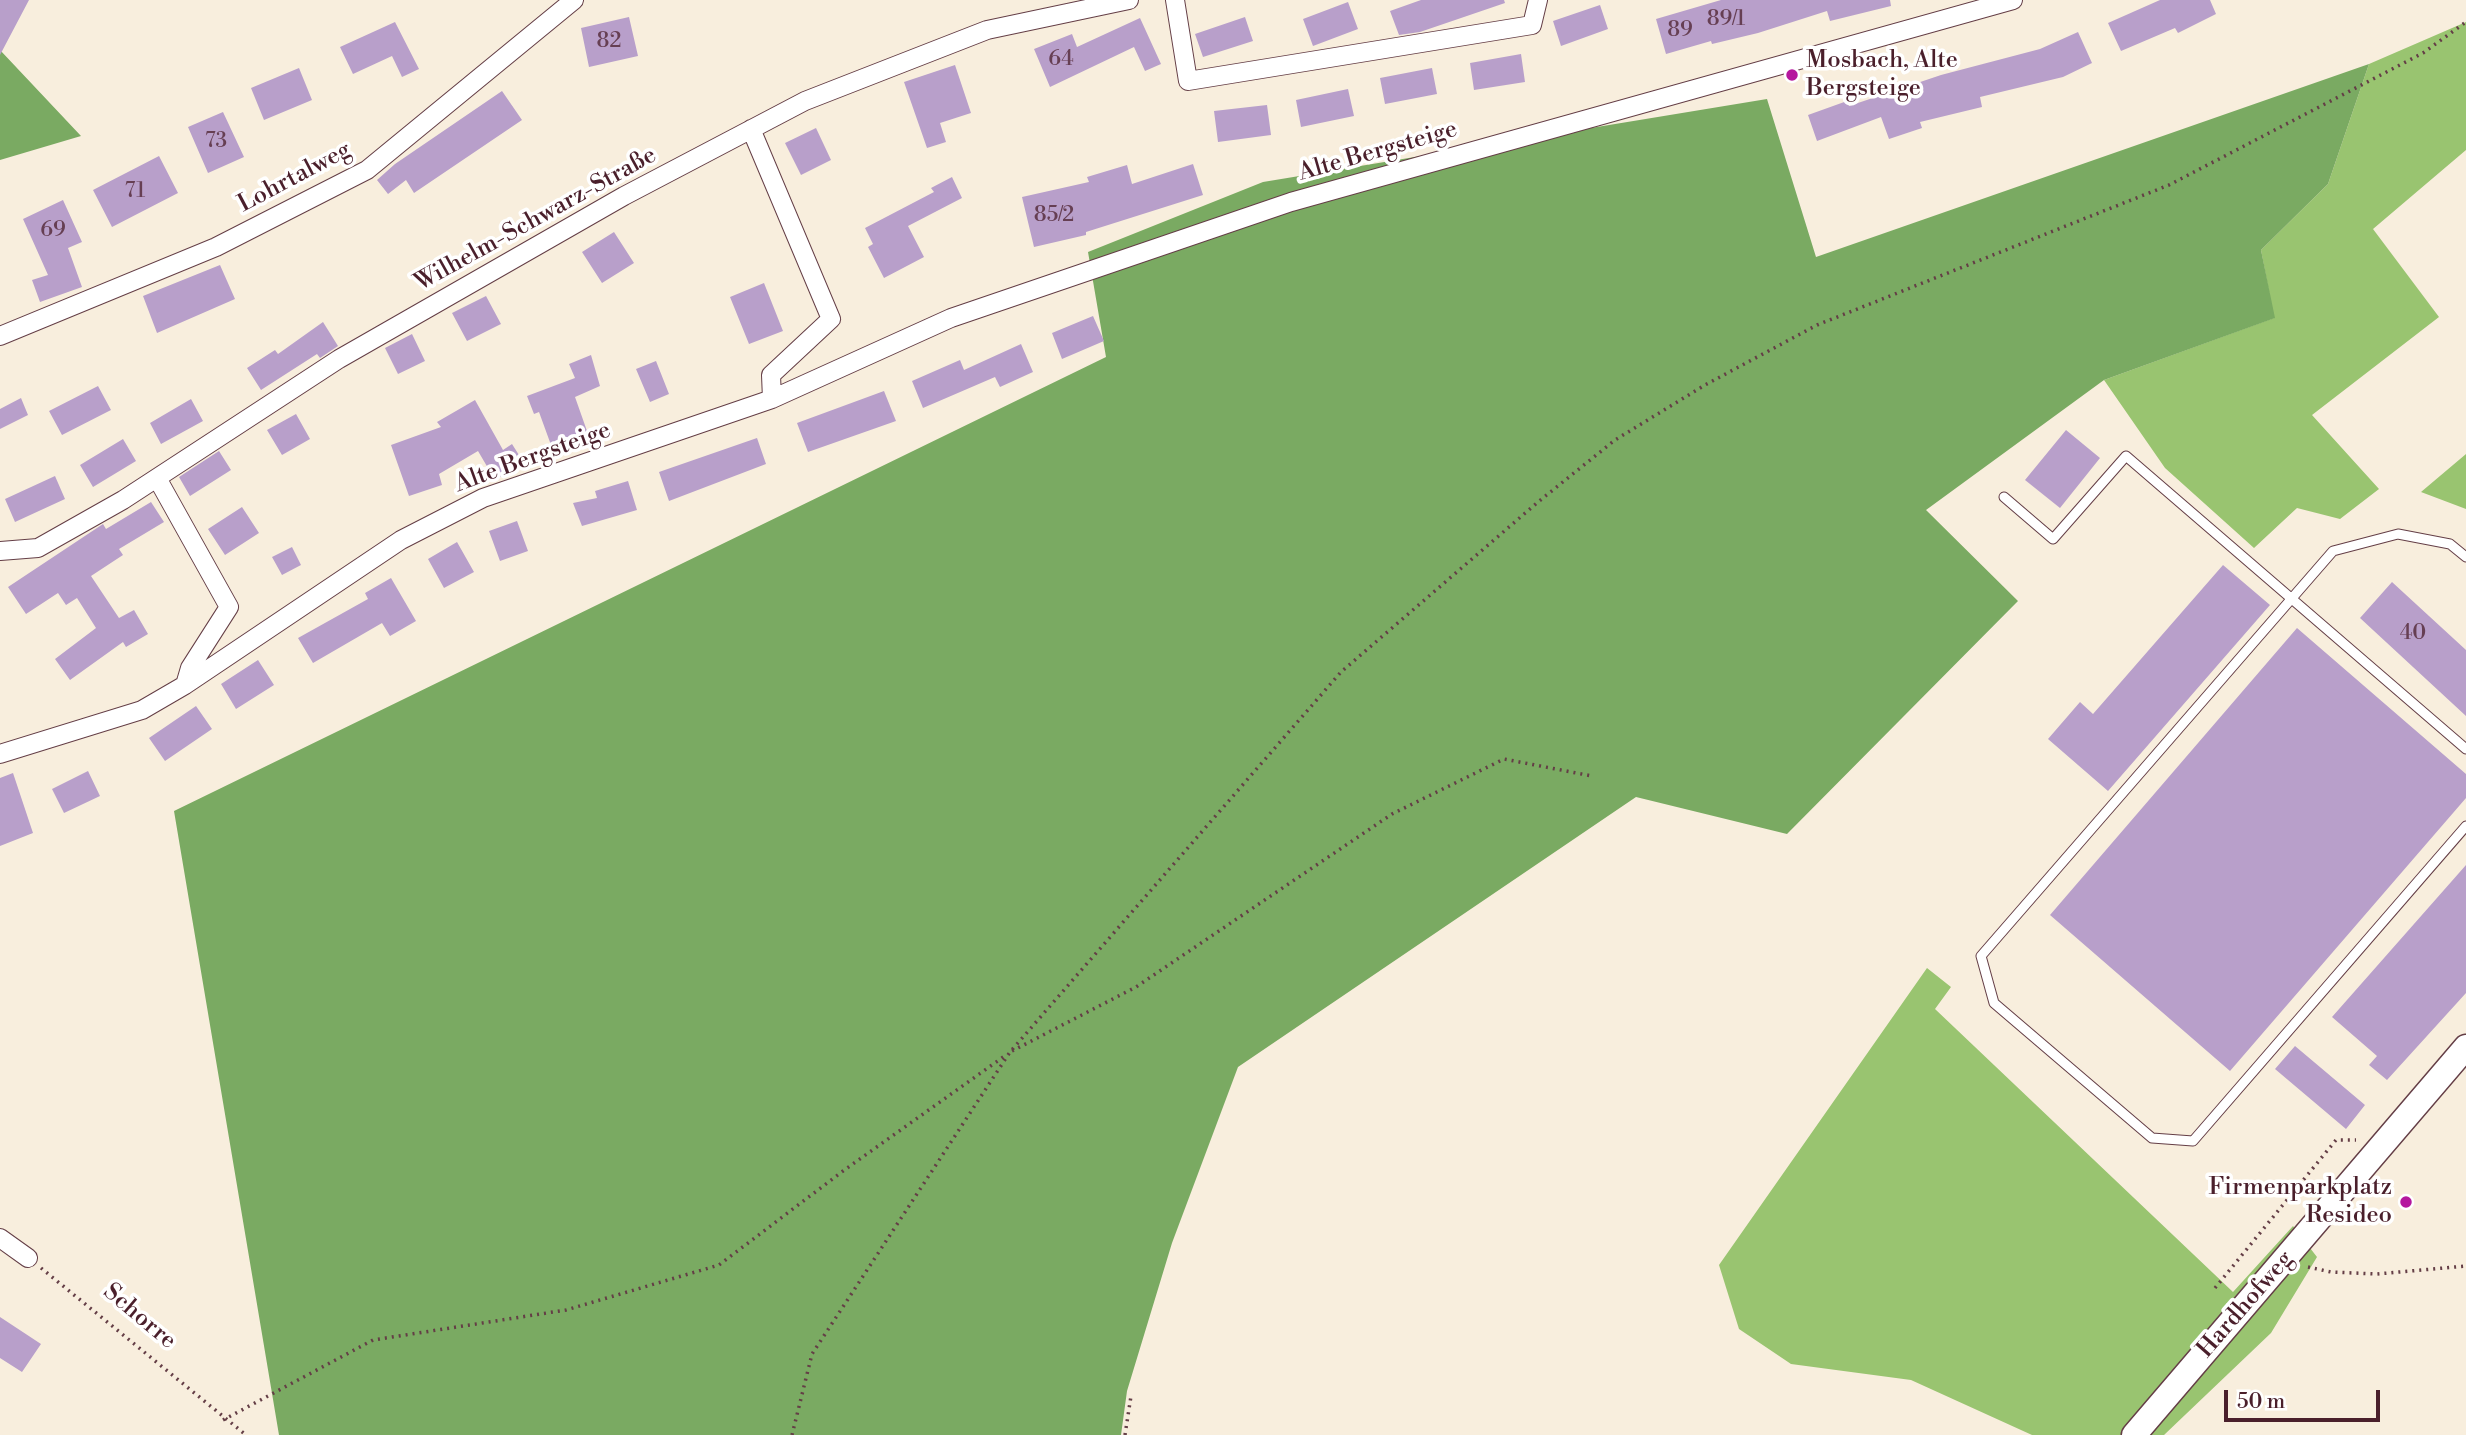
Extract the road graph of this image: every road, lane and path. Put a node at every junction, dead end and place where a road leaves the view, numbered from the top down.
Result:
1 (574, 0) edge
2 (1129, 0) edge
3 (1175, 0) edge
4 (1538, 0) edge
5 (2013, 0) edge
6 (2466, 22) edge
7 (751, 129) junction
8 (0, 336) edge
9 (772, 399) junction
10 (157, 478) junction
11 (2004, 497) dead end
12 (0, 551) edge
13 (2466, 557) edge
14 (2291, 599) junction
15 (185, 685) junction
16 (2466, 750) edge
17 (0, 754) edge
18 (1592, 776) dead end
19 (2466, 826) edge
20 (2466, 1047) edge
21 (1010, 1052) junction
22 (2375, 1154) junction
23 (0, 1238) edge
24 (28, 1258) joint
25 (2283, 1261) junction
26 (2466, 1266) edge
27 (2215, 1288) dead end
28 (1131, 1396) dead end
29 (223, 1420) junction
30 (246, 1435) edge
31 (792, 1435) edge
32 (1125, 1435) edge
33 (2134, 1435) edge

1 - 8 street, Lohrtalweg
2 - 7 street, Wilhelm-Schwarz-Straße
3 - 4 street
5 - 9 street, Alte Bergsteige
6 - 21 path
7 - 9 street
7 - 10 street, Wilhelm-Schwarz-Straße
9 - 15 street, Alte Bergsteige
10 - 12 street, Wilhelm-Schwarz-Straße
10 - 15 street
11 - 14 lane
13 - 14 lane
14 - 16 lane
14 - 19 lane
15 - 17 street, Alte Bergsteige
18 - 21 path
20 - 22 street, Hardhofweg
21 - 29 path
21 - 31 path
22 - 25 street, Hardhofweg
22 - 27 path
23 - 24 street
24 - 29 path, Schorre
25 - 26 path
25 - 33 street, Hardhofweg
28 - 32 path
29 - 30 path, Schorre

